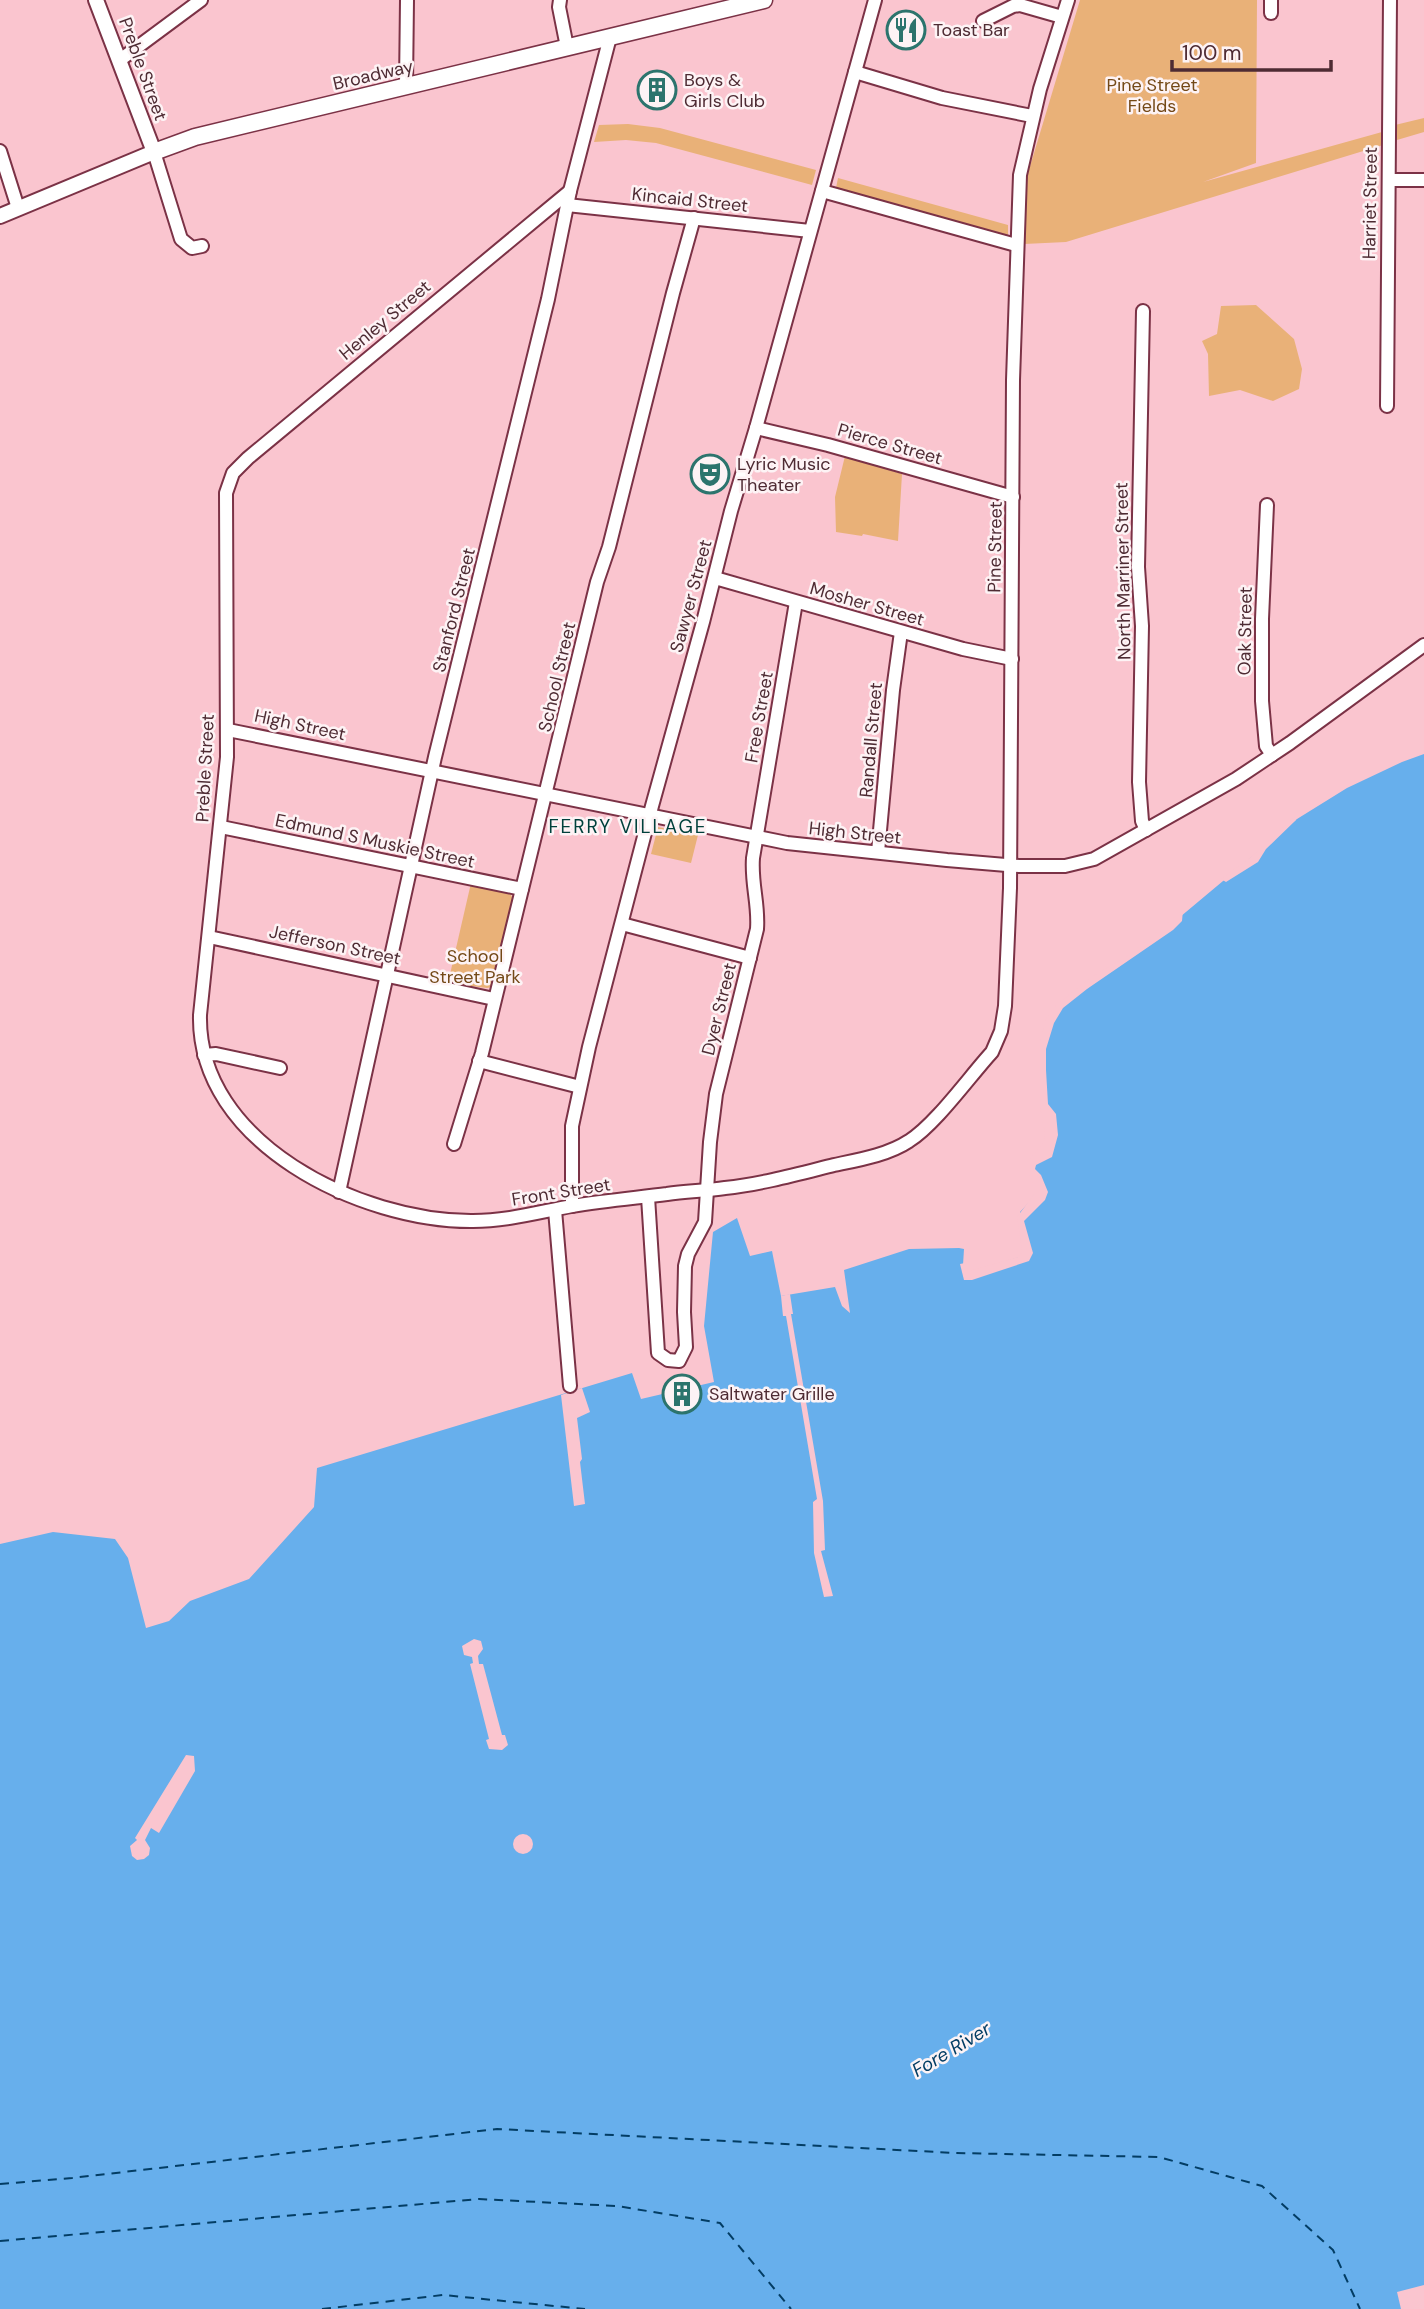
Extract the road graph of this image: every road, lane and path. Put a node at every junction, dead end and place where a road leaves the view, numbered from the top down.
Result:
1 (96, 0) edge
2 (201, 0) edge
3 (407, 0) edge
4 (560, 0) edge
5 (764, 0) edge
6 (874, 0) edge
7 (1068, 0) edge
8 (1390, 0) edge
9 (1021, 2) edge
10 (1062, 18) junction
11 (983, 21) dead end
12 (610, 37) junction
13 (567, 47) junction
14 (120, 60) junction
15 (855, 72) junction
16 (406, 86) junction
17 (1032, 116) junction
18 (0, 151) edge
19 (154, 152) junction
20 (1390, 180) junction
21 (1424, 180) edge
22 (570, 191) junction
23 (822, 191) junction
24 (567, 205) junction
25 (18, 208) junction
26 (0, 216) edge
27 (694, 218) junction
28 (810, 231) junction
29 (1016, 245) junction
30 (202, 246) dead end
31 (1143, 311) dead end
32 (1387, 405) dead end
33 (756, 428) junction
34 (228, 483) joint
35 (1013, 497) junction
36 (1267, 505) dead end
37 (715, 578) junction
38 (796, 602) junction
39 (901, 632) junction
40 (1424, 645) edge
41 (1012, 659) junction
42 (228, 730) junction
43 (1272, 755) junction
44 (432, 770) junction
45 (547, 794) junction
46 (650, 814) junction
47 (221, 827) junction
48 (1146, 830) junction
49 (756, 837) junction
50 (878, 852) junction
51 (1009, 865) junction
52 (410, 866) junction
53 (522, 889) junction
54 (622, 924) junction
55 (209, 937) junction
56 (750, 958) junction
57 (387, 974) junction
58 (495, 999) junction
59 (204, 1055) junction
60 (479, 1061) junction
61 (280, 1068) dead end
62 (580, 1087) junction
63 (961, 1087) joint
64 (454, 1144) dead end
65 (706, 1190) junction
66 (339, 1192) junction
67 (648, 1197) junction
68 (572, 1206) junction
69 (555, 1210) junction
70 (570, 1387) dead end

1 - 14 street, Preble Street
2 - 14 street
3 - 16 street
4 - 13 street
5 - 12 main road, Broadway
6 - 15 street, Sawyer Street
7 - 10 street, Pine Street
8 - 20 street, Harriet Street
9 - 10 street
9 - 11 street
10 - 17 street, Pine Street
12 - 13 main road, Broadway
12 - 22 street, Stanford Street
13 - 16 main road, Broadway
14 - 19 street, Preble Street
15 - 17 street
15 - 23 street, Sawyer Street
16 - 19 main road, Broadway
17 - 29 street, Pine Street
18 - 25 street
19 - 25 street, Broadway
19 - 30 street
20 - 21 street
20 - 32 street, Harriet Street
22 - 24 street, Stanford Street
22 - 34 street, Henley Street
23 - 28 street, Sawyer Street
23 - 29 street
24 - 27 street, Kincaid Street
24 - 44 street, Stanford Street
25 - 26 street, Broadway
27 - 28 street, Kincaid Street
27 - 45 street, School Street
28 - 33 street, Sawyer Street
29 - 35 street, Pine Street
31 - 48 street, North Marriner Street
33 - 35 street, Pierce Street
33 - 37 street, Sawyer Street
34 - 42 street, Preble Street
35 - 41 street, Pine Street
36 - 43 street, Oak Street
37 - 38 street, Mosher Street
37 - 46 street, Sawyer Street
38 - 39 street, Mosher Street
38 - 49 street, Free Street
39 - 41 street, Mosher Street
39 - 50 street, Randall Street
40 - 43 street, High Street
41 - 51 street, Pine Street
42 - 44 street, High Street
42 - 47 street, Preble Street
43 - 48 street, High Street
44 - 45 street, High Street
44 - 52 street, Stanford Street
45 - 46 street, High Street
45 - 53 street, School Street
46 - 49 street, High Street
46 - 54 street, Sawyer Street
47 - 52 street, Edmund S Muskie Street
47 - 55 street, Preble Street
48 - 51 street, High Street
49 - 50 street, High Street
49 - 56 street, Dyer Street
50 - 51 street, High Street
51 - 63 street, Pine Street
52 - 53 street, Edmund S Muskie Street
52 - 57 street, Stanford Street
53 - 58 street, School Street
54 - 56 street
54 - 62 street, Sawyer Street
55 - 57 street, Jefferson Street
55 - 59 street, Preble Street
56 - 65 street, Dyer Street
57 - 58 street, Jefferson Street
57 - 66 street, Stanford Street
58 - 60 street, School Street
59 - 61 street
59 - 66 street, Front Street
60 - 62 street
60 - 64 street, School Street
62 - 68 street, Sawyer Street
63 - 65 street, Front Street
65 - 67 street, Front Street
65 - 67 street, Dyer Street
66 - 69 street, Front Street
67 - 68 street, Front Street
68 - 69 street, Front Street
69 - 70 street

